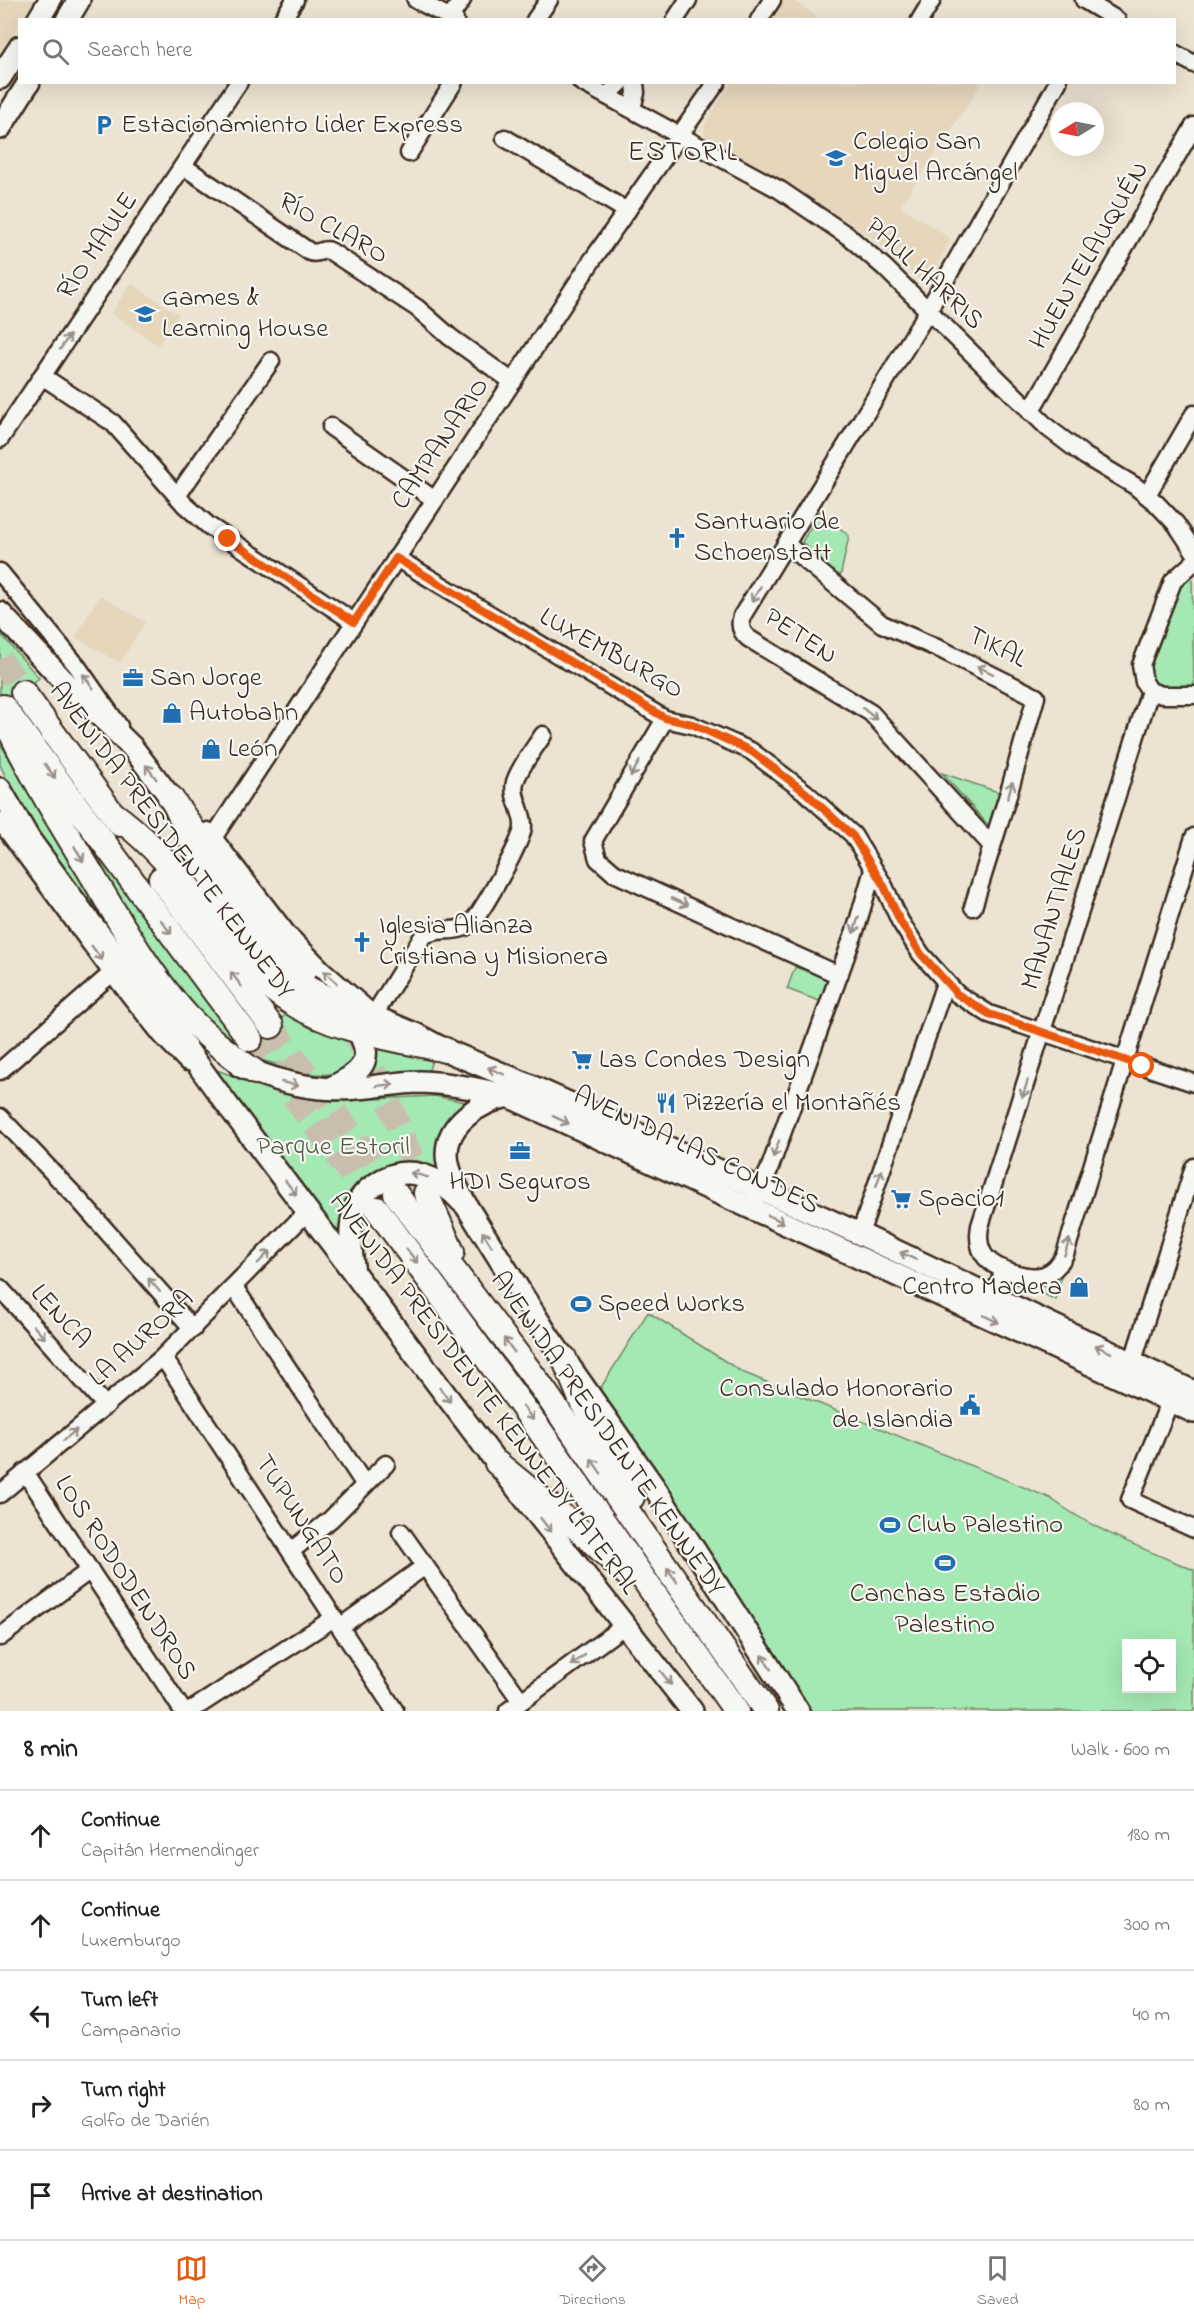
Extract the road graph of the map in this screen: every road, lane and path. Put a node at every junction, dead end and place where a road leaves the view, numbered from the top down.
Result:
1 (50, 0) edge
2 (79, 0) edge
3 (295, 0) edge
4 (416, 0) edge
5 (462, 0) edge
6 (549, 0) edge
7 (688, 0) edge
8 (772, 0) edge
9 (932, 0) edge
10 (1084, 0) edge
11 (1096, 14) edge
12 (39, 18) edge
13 (68, 18) edge
14 (283, 18) edge
15 (453, 18) edge
16 (536, 18) edge
17 (676, 18) edge
18 (760, 18) edge
19 (921, 18) edge
20 (18, 50) edge
21 (1176, 54) edge
22 (1194, 64) edge
23 (0, 78) edge
24 (28, 84) edge
25 (238, 84) edge
26 (453, 84) edge
27 (585, 84) edge
28 (619, 84) edge
29 (635, 84) edge
30 (716, 84) edge
31 (1057, 84) edge
32 (608, 95) junction
33 (632, 108) junction
34 (1194, 126) edge
35 (0, 128) edge
36 (680, 136) junction
37 (505, 138) dead end
38 (409, 153) dead end
39 (183, 166) junction
40 (627, 211) junction
41 (928, 310) junction
42 (271, 362) dead end
43 (42, 376) junction
44 (513, 382) junction
45 (1030, 412) junction
46 (1194, 414) edge
47 (331, 427) dead end
48 (0, 439) edge
49 (1147, 495) junction
50 (177, 496) junction
51 (435, 500) junction
52 (786, 543) junction
53 (1194, 550) edge
54 (396, 558) junction
55 (1194, 562) edge
56 (0, 572) edge
57 (0, 614) edge
58 (354, 622) junction
59 (1150, 691) junction
60 (23, 692) tunnel mouth
61 (1194, 695) edge
62 (3, 707) tunnel mouth
63 (665, 718) junction
64 (10, 730) dead end
65 (543, 735) dead end
66 (132, 747) junction
67 (0, 789) edge
68 (170, 798) junction
69 (112, 813) junction
70 (0, 821) edge
71 (1194, 837) edge
72 (213, 838) junction
73 (992, 846) junction
74 (873, 870) junction
75 (973, 907) dead end
76 (304, 970) dead end
77 (112, 973) junction
78 (839, 975) junction
79 (945, 983) junction
80 (162, 1015) junction
81 (366, 1023) junction
82 (271, 1026) tunnel mouth
83 (1043, 1033) junction
84 (250, 1039) tunnel mouth
85 (445, 1050) joint
86 (1124, 1060) junction
87 (0, 1071) edge
88 (255, 1072) junction
89 (1194, 1083) edge
90 (326, 1089) junction
91 (217, 1091) junction
92 (508, 1096) junction
93 (0, 1117) edge
94 (1194, 1167) edge
95 (426, 1193) tunnel mouth
96 (396, 1194) tunnel mouth
97 (755, 1198) junction
98 (1189, 1200) edge
99 (466, 1207) junction
100 (377, 1209) tunnel mouth
101 (308, 1211) junction
102 (860, 1234) junction
103 (1004, 1270) junction
104 (354, 1274) junction
105 (234, 1287) junction
106 (0, 1288) edge
107 (994, 1296) junction
108 (479, 1305) junction
109 (193, 1329) junction
110 (163, 1357) junction
111 (564, 1358) junction
112 (1130, 1372) junction
113 (1194, 1392) edge
114 (1170, 1401) junction
115 (106, 1406) junction
116 (1194, 1412) edge
117 (497, 1463) junction
118 (386, 1464) dead end
119 (25, 1472) junction
120 (365, 1485) junction
121 (1, 1491) edge
122 (1194, 1529) edge
123 (401, 1532) dead end
124 (654, 1549) junction
125 (291, 1551) junction
126 (424, 1566) junction
127 (90, 1570) junction
128 (662, 1603) junction
129 (337, 1622) junction
130 (625, 1626) junction
131 (0, 1637) edge
132 (514, 1706) edge
133 (183, 1711) edge
134 (190, 1711) edge
135 (395, 1711) edge
136 (692, 1711) edge
137 (736, 1711) edge
138 (766, 1711) edge
139 (798, 1711) edge

1 - 12 main road
2 - 13 main road
3 - 14 street
4 - 15 street
5 - 15 street
6 - 16 street
7 - 17 street
8 - 18 street
9 - 19 street
10 - 11 street
20 - 23 main road
21 - 22 street
24 - 35 main road
25 - 39 street, RÍO MAULE
26 - 38 street
27 - 32 street, PAUL HARRIS
28 - 32 street
29 - 33 street
30 - 36 street, CAMPANARIO
31 - 41 street, PETEN
32 - 33 street, PAUL HARRIS
33 - 36 street, PAUL HARRIS
34 - 45 street, HUENTELAUQUÉN
36 - 40 street, CAMPANARIO
36 - 41 street, PAUL HARRIS
37 - 40 street
43 -> 39 street, RÍO MAULE
39 - 44 street, RÍO CLARO
40 - 44 street, CAMPANARIO
41 - 45 street, PAUL HARRIS
41 - 52 street, PETEN
42 - 50 street
43 - 48 street, RÍO MAULE
43 - 50 street
44 - 51 street, CAMPANARIO
45 - 49 street, PAUL HARRIS
46 - 49 street
47 - 51 street
49 - 53 street, PAUL HARRIS
50 - 58 street
51 - 54 street, CAMPANARIO
52 -> 73 street, PETEN
73 -> 52 street, TIKAL
54 - 58 street, CAMPANARIO
54 - 63 street, LUXEMBURGO
55 - 59 street
66 -> 56 street
57 - 66 main road
58 - 72 street, CAMPANARIO
59 - 61 street
59 - 83 street, MANANTIALES
60 - 69 highway, AVENIDA PRESIDENTE KENNEDY
62 -> 84 highway, AVENIDA PRESIDENTE KENNEDY
63 - 74 street, LUXEMBURGO
63 -> 78 street
64 -> 88 highway
65 - 81 street
68 -> 66 main road
67 - 80 main road, AVENIDA PRESIDENTE KENNEDY LATERAL
68 - 72 street
68 - 76 highway
68 - 81 main road
69 - 81 highway
82 -> 69 highway, AVENIDA PRESIDENTE KENNEDY
70 -> 77 street
71 - 86 street
81 -> 72 street
73 - 75 street, TIKAL
74 -> 78 street
74 - 79 street, LUXEMBURGO
77 - 87 street
77 - 91 street
78 -> 97 street
79 - 83 street, LUXEMBURGO
102 -> 79 street
80 - 88 main road, AVENIDA LAS CONDES
80 - 91 main road, AVENIDA PRESIDENTE KENNEDY LATERAL
81 - 85 highway
81 - 90 main road
83 - 86 street, LUXEMBURGO
83 -> 103 street, MANANTIALES
97 -> 85 main road, AVENIDA LAS CONDES
86 - 89 street, LUXEMBURGO
103 -> 86 street
88 -> 90 main road, AVENIDA LAS CONDES
90 -> 92 main road, AVENIDA LAS CONDES
91 -> 101 main road, AVENIDA PRESIDENTE KENNEDY LATERAL
92 -> 97 main road, AVENIDA LAS CONDES
92 - 99 main road
109 -> 93 street
94 - 98 street
95 - 108 highway
96 - 108 highway, AVENIDA PRESIDENTE KENNEDY
97 - 102 main road, AVENIDA LAS CONDES
97 -> 112 main road, AVENIDA LAS CONDES
98 - 112 street
99 -> 104 main road
111 -> 99 main road
100 -> 128 highway, AVENIDA PRESIDENTE KENNEDY
101 - 104 main road, AVENIDA PRESIDENTE KENNEDY LATERAL
105 -> 101 street, LA AURORA
107 -> 102 main road, AVENIDA LAS CONDES
103 - 107 street
104 -> 117 main road, AVENIDA PRESIDENTE KENNEDY LATERAL
105 - 109 street, LA AURORA
105 - 120 street
106 -> 115 street, LENCA
112 -> 107 main road, AVENIDA LAS CONDES
124 -> 108 highway, AVENIDA PRESIDENTE KENNEDY
109 - 110 street, LA AURORA
110 - 115 street, LA AURORA
110 - 125 street, TUPUNGATO
111 - 124 highway
139 -> 111 main road
112 - 113 main road, AVENIDA LAS CONDES
112 - 114 main road, AVENIDA LAS CONDES
114 - 116 main road, AVENIDA LAS CONDES
114 - 122 street
119 -> 115 street, LA AURORA
117 - 128 highway
117 -> 130 main road, AVENIDA PRESIDENTE KENNEDY LATERAL
118 - 120 street
119 - 121 street, LA AURORA
119 - 127 street, LOS RODODENDROS
120 - 125 street
123 - 126 street
138 -> 124 highway, AVENIDA PRESIDENTE KENNEDY
125 - 129 street, TUPUNGATO
126 - 129 street
126 - 132 street
127 - 131 street
127 - 133 street, LOS RODODENDROS
128 - 137 highway, AVENIDA PRESIDENTE KENNEDY
129 - 134 street
129 - 135 street, TUPUNGATO
130 -> 132 street
130 -> 136 main road, AVENIDA PRESIDENTE KENNEDY LATERAL

